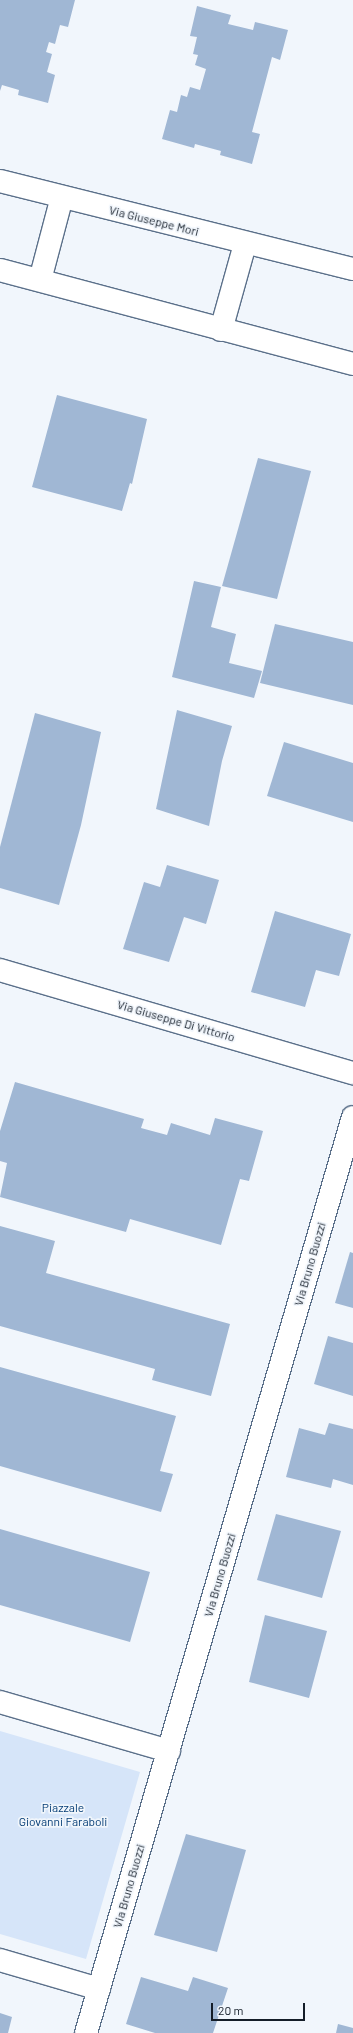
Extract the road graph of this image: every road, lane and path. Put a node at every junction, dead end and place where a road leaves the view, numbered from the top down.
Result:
1 (0, 181) edge
2 (62, 198) junction
3 (245, 244) junction
4 (353, 269) edge
5 (0, 270) edge
6 (40, 280) junction
7 (221, 330) junction
8 (353, 364) edge
9 (0, 970) edge
10 (353, 1073) edge
11 (353, 1117) edge
12 (0, 1702) edge
13 (169, 1751) junction
14 (0, 1960) edge
15 (99, 1989) junction
16 (86, 2033) edge

1 - 2 street, Via Giuseppe Mori
2 - 3 street, Via Giuseppe Mori
2 - 6 street
3 - 4 street, Via Giuseppe Mori
3 - 7 street
5 - 6 street
6 - 7 street
7 - 8 street
9 - 10 street, Via Giuseppe Di Vittorio
11 - 13 street, Via Bruno Buozzi
12 - 13 street
13 - 15 street, Via Bruno Buozzi
14 - 15 street
15 - 16 street, Via Bruno Buozzi

